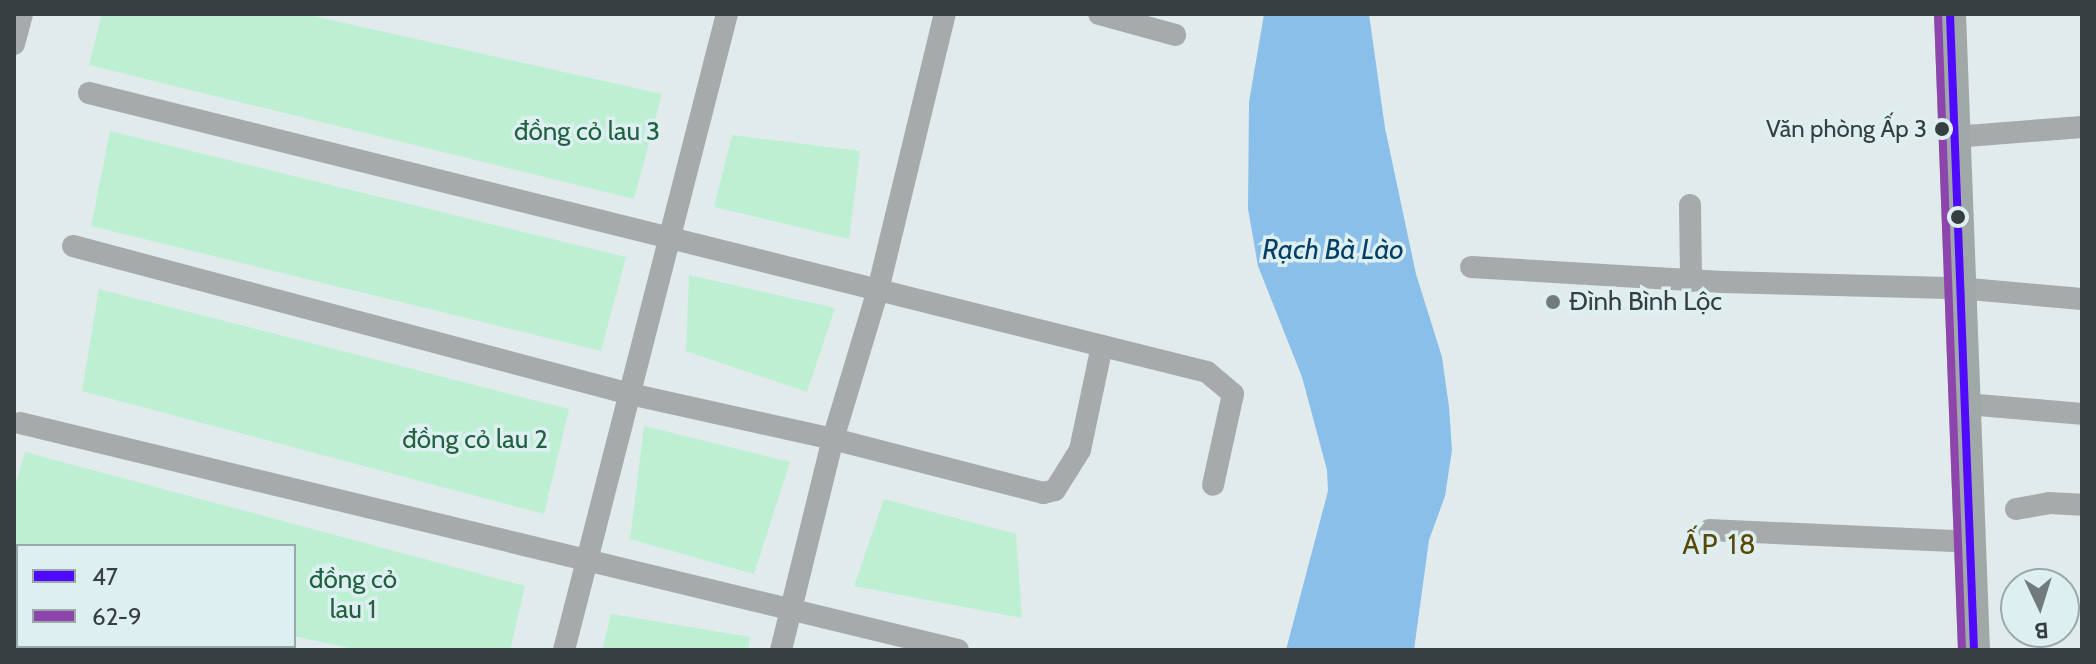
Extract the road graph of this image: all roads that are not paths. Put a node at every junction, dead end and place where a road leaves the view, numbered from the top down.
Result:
1 (22, 14) edge
2 (727, 14) edge
3 (945, 14) edge
4 (1099, 14) edge
5 (1950, 14) edge
6 (1175, 35) dead end
7 (14, 44) edge
8 (89, 93) dead end
9 (2082, 127) edge
10 (1954, 137) junction
11 (1690, 205) dead end
12 (670, 239) junction
13 (73, 246) dead end
14 (1471, 267) dead end
15 (1691, 281) junction
16 (1958, 288) junction
17 (878, 290) junction
18 (2082, 299) edge
19 (1102, 346) junction
20 (630, 394) junction
21 (1966, 404) junction
22 (2082, 414) edge
23 (20, 423) dead end
24 (833, 439) junction
25 (1213, 485) dead end
26 (2082, 505) edge
27 (2016, 509) dead end
28 (1709, 530) dead end
29 (1970, 542) junction
30 (587, 563) junction
31 (792, 607) junction
32 (564, 650) edge
33 (781, 650) edge
34 (958, 650) edge
35 (1974, 650) edge

1 - 7 street
2 - 12 street
3 - 17 street
4 - 6 street
5 - 10 highway
8 - 12 street
9 - 10 street
10 - 16 highway
11 - 15 street
12 - 17 street
12 - 20 street
13 - 20 street
14 - 15 street
15 - 16 street
16 - 18 street
16 - 21 highway
17 - 19 street
17 - 24 street
19 - 24 street
19 - 25 street
20 - 24 street
20 - 30 street
21 - 22 street
21 - 29 highway
23 - 30 street
24 - 31 street
26 - 27 street
28 - 29 street
29 - 35 highway
30 - 31 street
30 - 32 street
31 - 33 street
31 - 34 street

